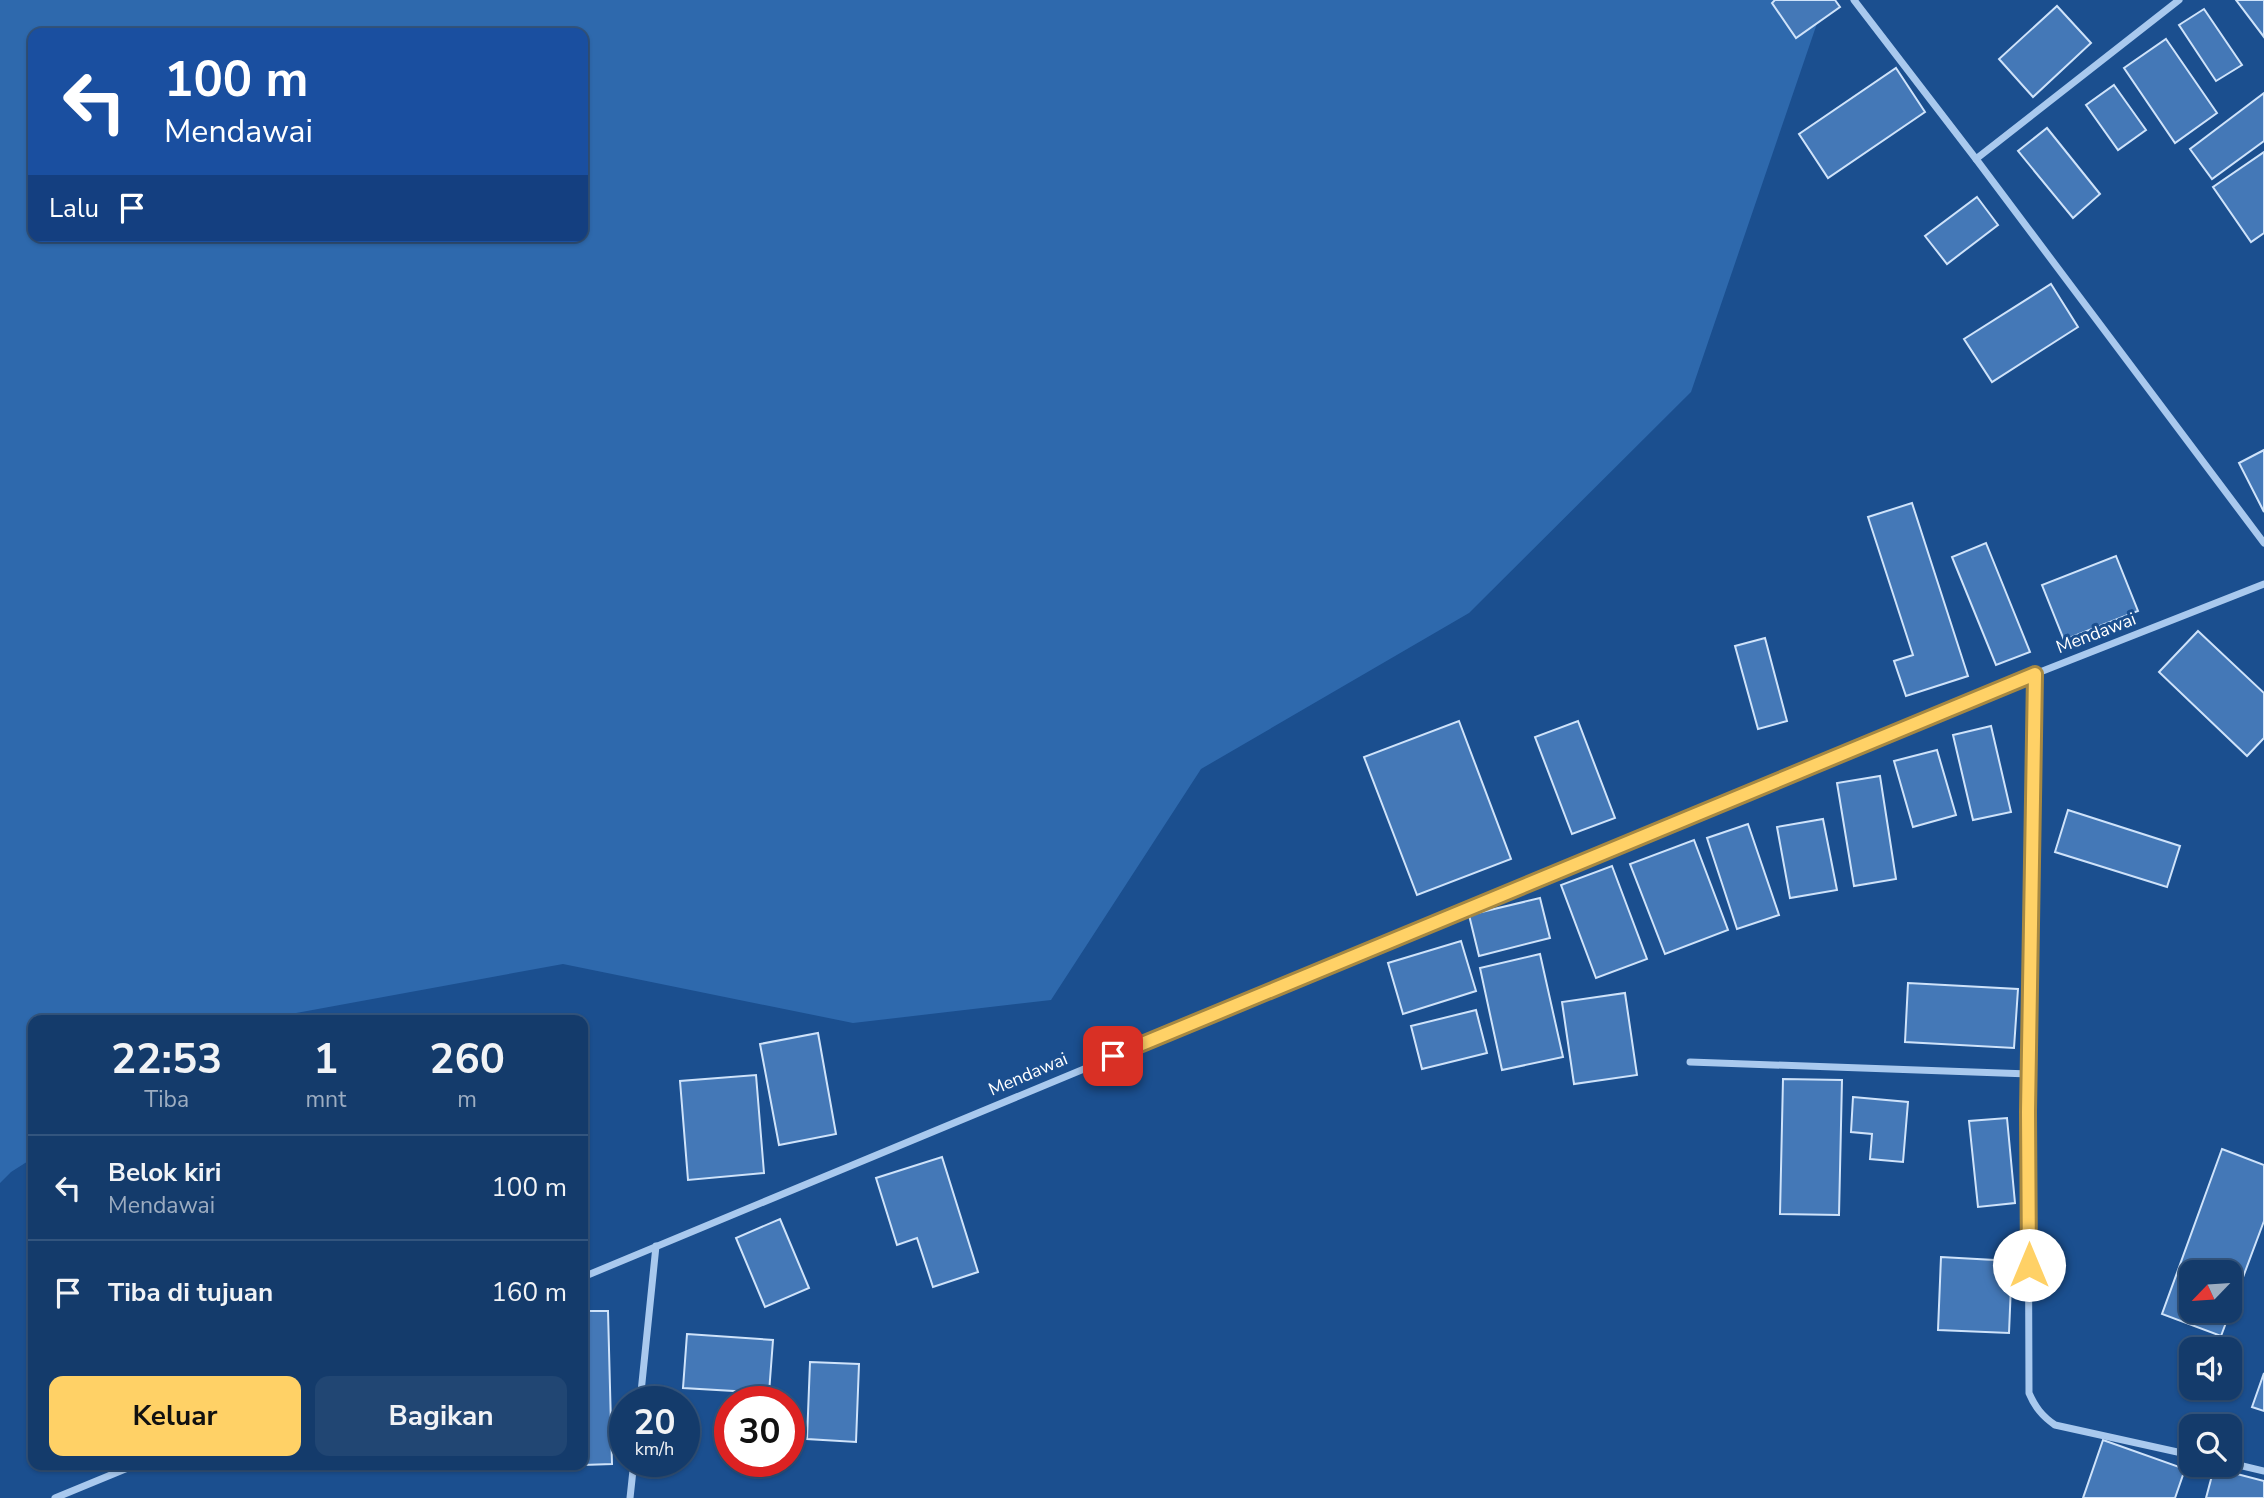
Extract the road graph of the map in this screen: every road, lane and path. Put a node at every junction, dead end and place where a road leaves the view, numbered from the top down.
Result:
1 (1854, 0) edge
2 (2179, 0) edge
3 (1976, 159) junction
4 (2264, 543) edge
5 (2264, 584) edge
6 (2035, 674) junction
7 (1690, 1062) dead end
8 (2029, 1074) junction
9 (656, 1246) junction
10 (588, 1274) edge
11 (642, 1386) edge
12 (2179, 1452) edge
13 (2242, 1466) edge
14 (123, 1470) edge
15 (2264, 1471) edge
16 (632, 1477) edge
17 (55, 1498) edge
18 (630, 1498) edge

1 - 3 street
2 - 3 street
3 - 4 street
5 - 6 street, Mendawai
6 - 8 street
6 - 9 street, Mendawai
7 - 8 street
8 - 12 street
9 - 10 street, Mendawai
9 - 11 street
13 - 15 street
14 - 17 street
16 - 18 street

